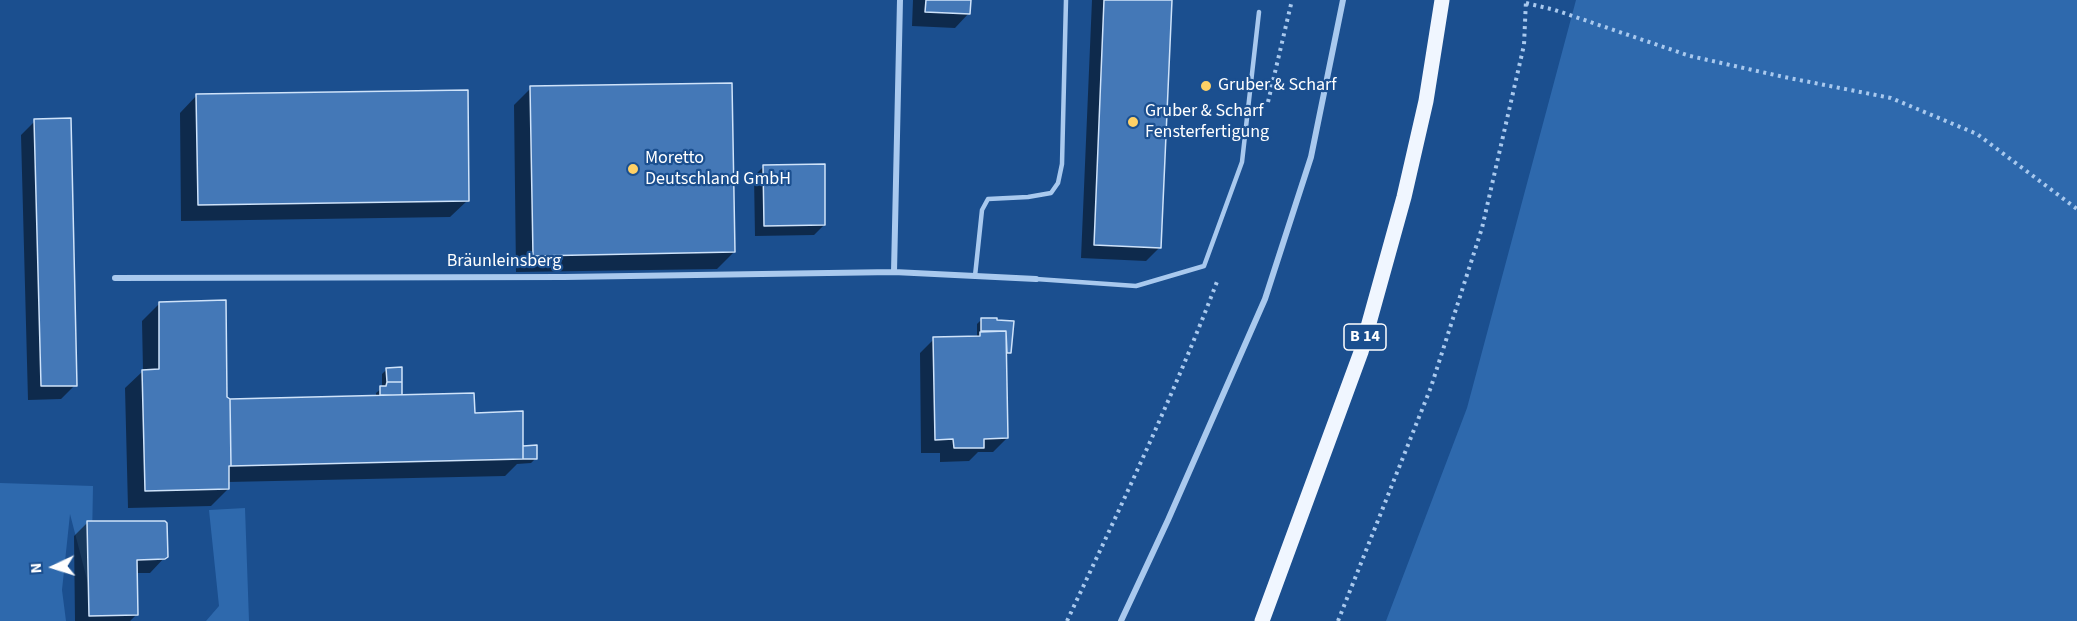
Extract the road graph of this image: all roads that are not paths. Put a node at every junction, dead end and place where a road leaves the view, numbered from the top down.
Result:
1 (900, 0) edge
2 (1066, 0) edge
3 (1343, 0) edge
4 (1434, 0) edge
5 (1442, 0) edge
6 (1259, 12) dead end
7 (1436, 43) junction
8 (894, 272) junction
9 (975, 276) junction
10 (115, 278) dead end
11 (1036, 279) joint
12 (1121, 621) edge
13 (1262, 621) edge

1 - 8 street
2 - 9 lane
3 - 12 street
4 - 7 main road
5 - 7 main road, B 14
6 - 11 lane
7 - 13 main road, B 14
8 - 9 street, Bräunleinsberg
8 - 10 street, Bräunleinsberg
9 - 11 street, Bräunleinsberg

